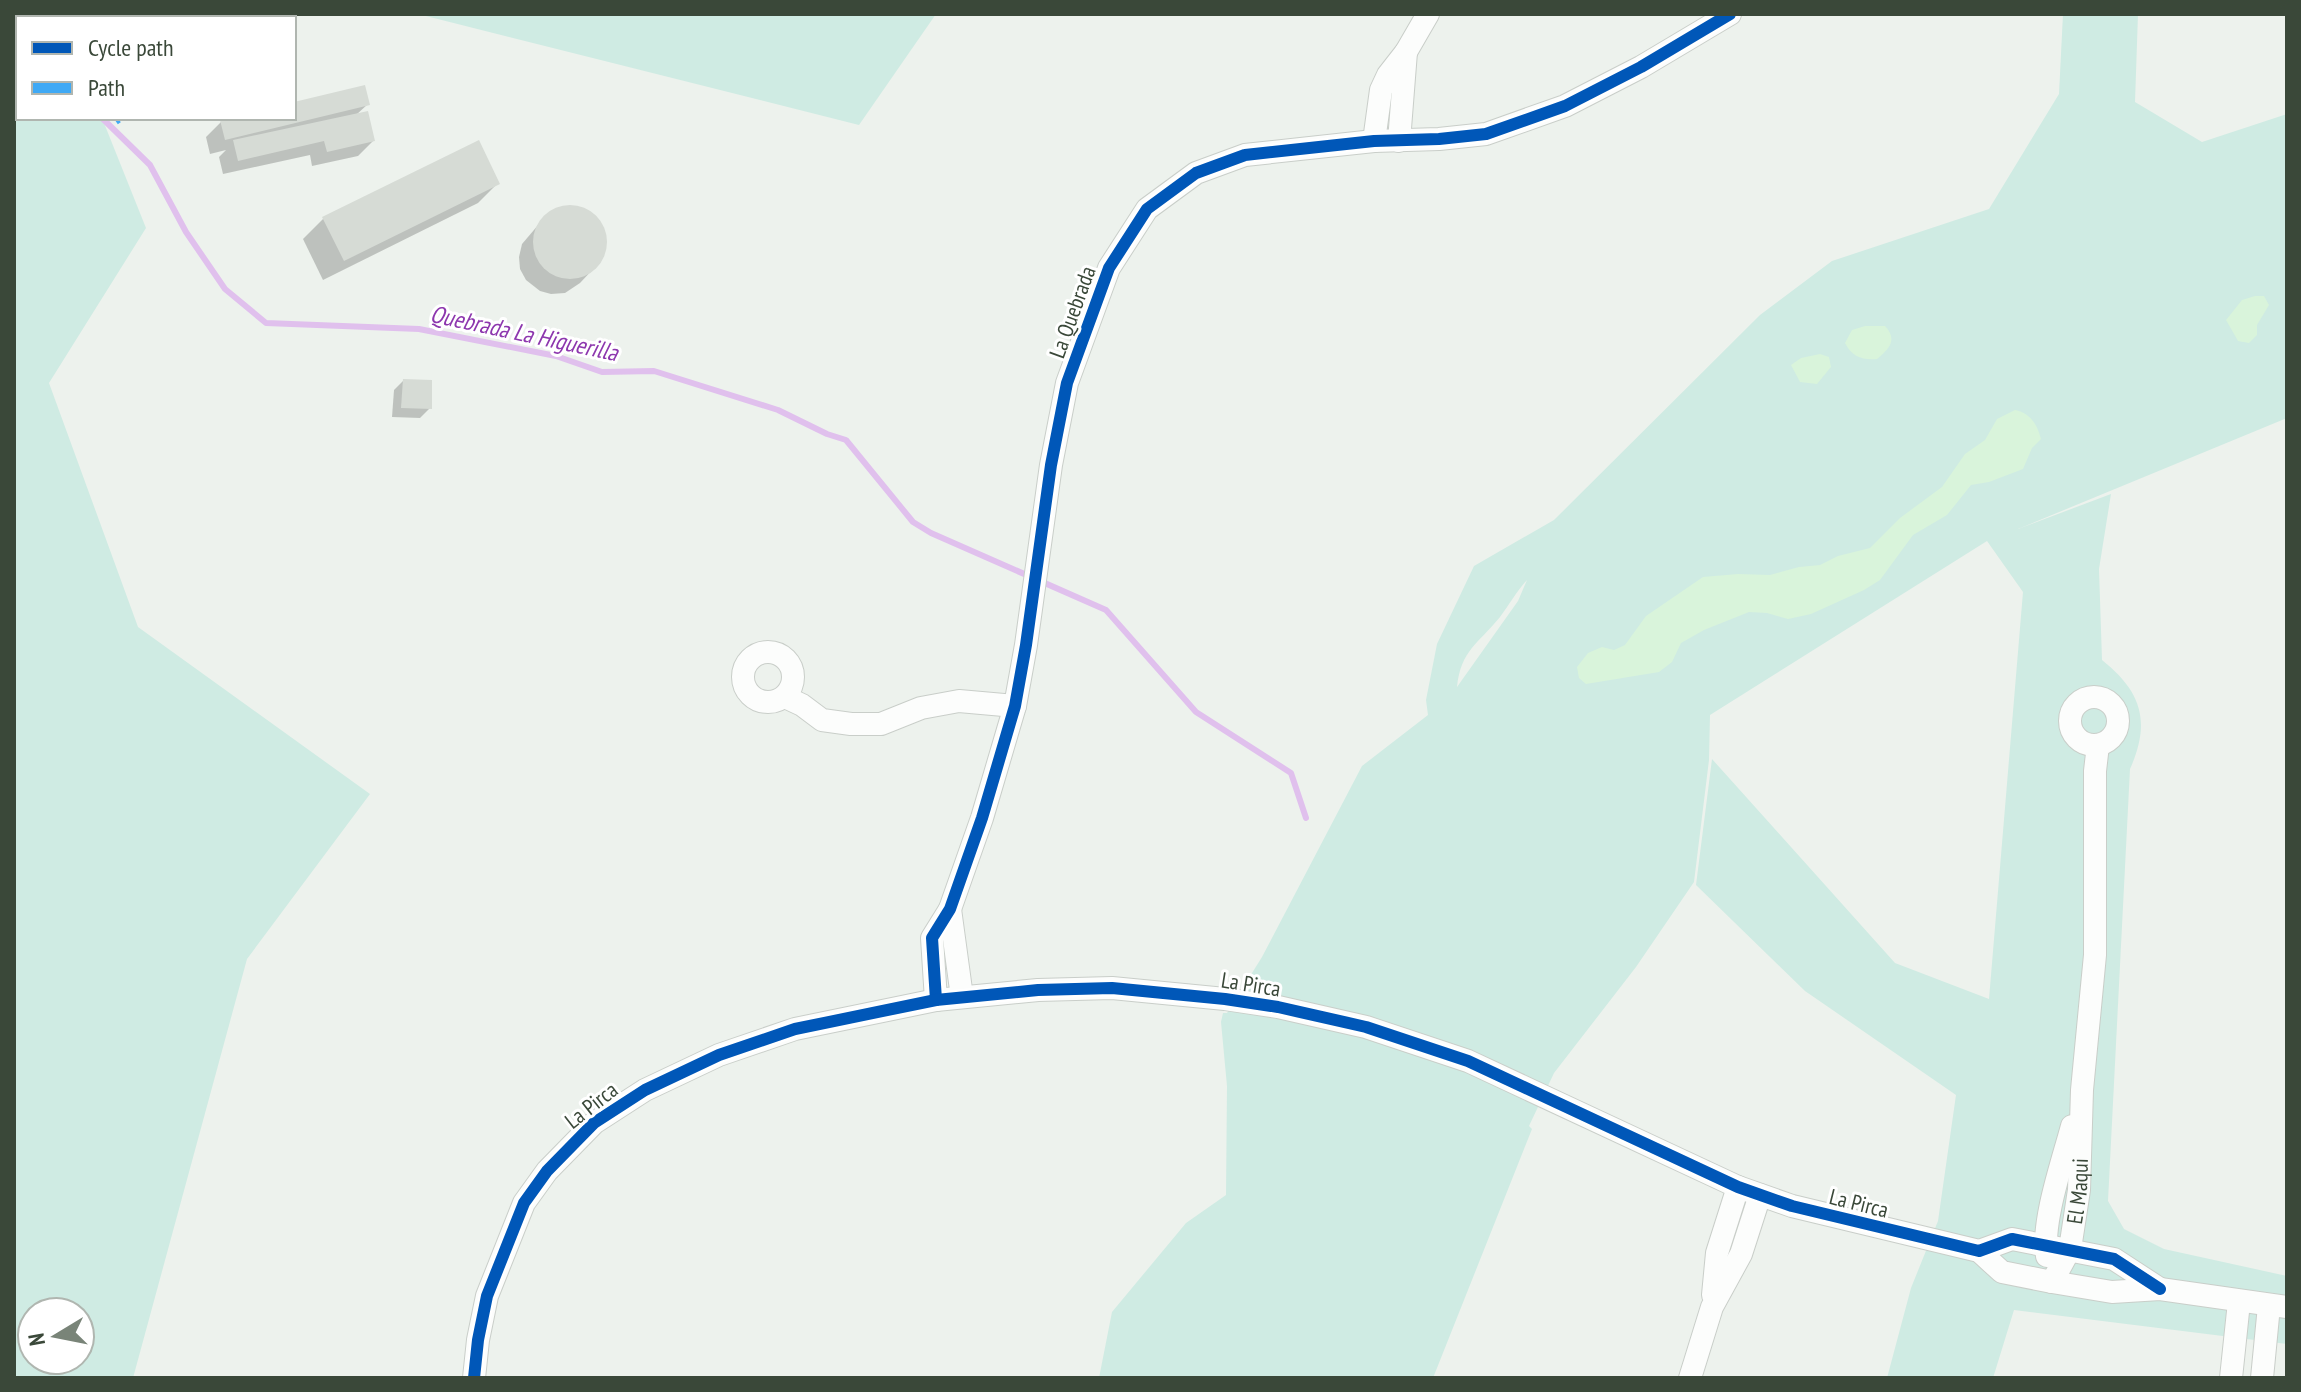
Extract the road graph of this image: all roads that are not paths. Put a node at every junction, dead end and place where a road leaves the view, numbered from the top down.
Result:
1 (1428, 14) edge
2 (1730, 14) edge
3 (1406, 52) junction
4 (1374, 141) junction
5 (1399, 141) junction
6 (785, 697) dead end
7 (1015, 706) junction
8 (2098, 745) dead end
9 (950, 909) junction
10 (962, 997) junction
11 (936, 1000) junction
12 (2082, 1090) junction
13 (1738, 1187) junction
14 (1760, 1195) junction
15 (2045, 1245) junction
16 (2070, 1249) junction
17 (1979, 1251) junction
18 (2052, 1282) junction
19 (2160, 1289) junction
20 (2239, 1302) junction
21 (2278, 1306) edge
22 (1712, 1307) junction
23 (474, 1378) edge
24 (1690, 1378) edge
25 (2231, 1378) edge
26 (2262, 1378) edge

1 - 3 street
2 - 5 street, La Quebrada
3 - 4 street
3 - 5 street
4 - 5 street, La Quebrada
4 - 7 street, La Quebrada
6 - 7 street
7 - 9 street, La Quebrada
8 - 12 street, El Maqui
9 - 10 street, La Quebrada
9 - 11 street, La Quebrada
10 - 11 street, La Pirca
10 - 13 street, La Pirca
11 - 23 street, La Pirca
12 - 15 street, El Maqui
12 - 16 street, El Maqui
13 - 14 street, La Pirca
13 - 22 street
14 - 17 street, La Pirca
14 - 22 street
15 - 16 street, La Pirca
15 - 17 street, La Pirca
15 - 18 street, El Maqui
16 - 18 street, El Maqui
16 - 19 street, La Pirca
17 - 18 street, La Pirca
18 - 19 street, La Pirca
19 - 20 street, La Pirca
20 - 21 street, La Pirca
20 - 25 street
21 - 26 street
22 - 24 street

